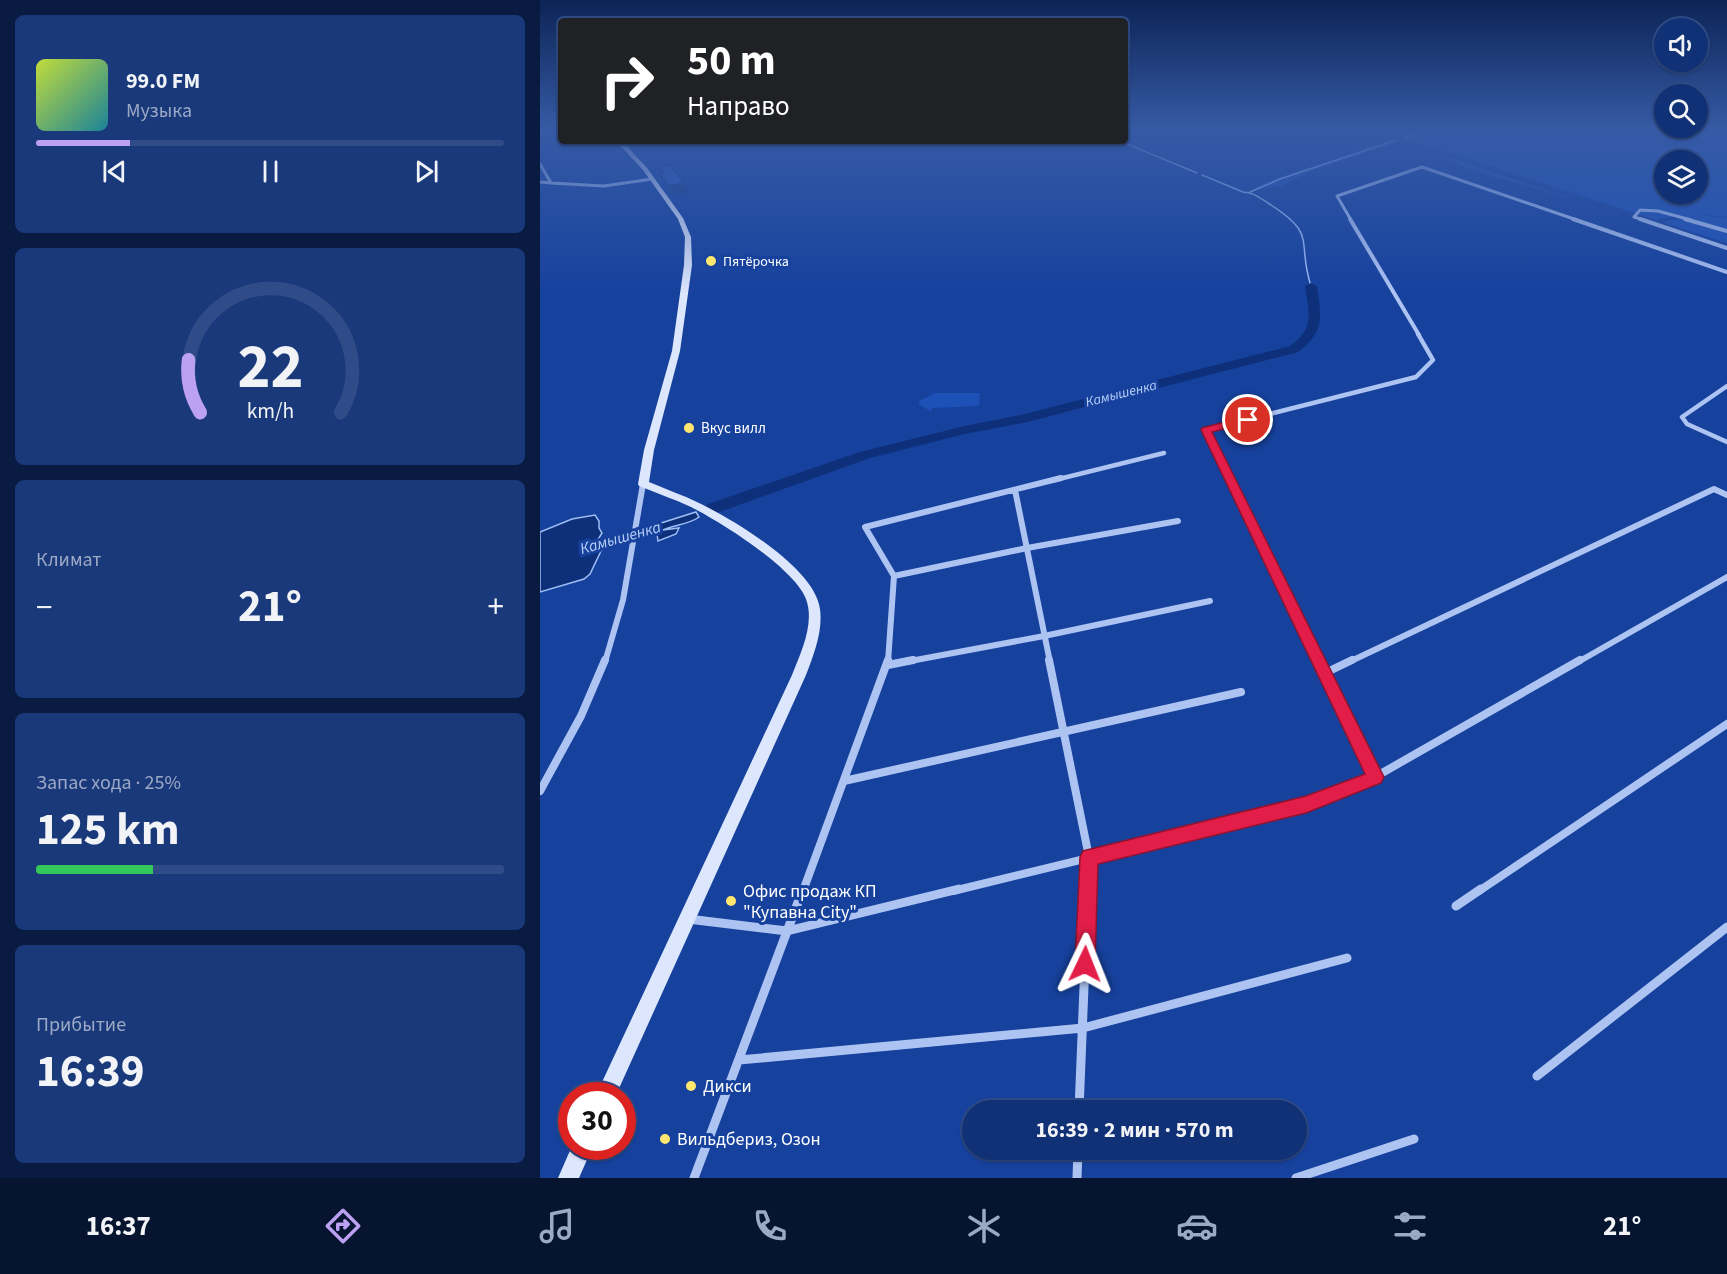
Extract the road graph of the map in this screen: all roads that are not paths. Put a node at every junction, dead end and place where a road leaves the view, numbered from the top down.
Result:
1 (551, 183) edge
2 (628, 183) edge
3 (654, 183) edge
4 (1374, 183) edge
5 (1471, 183) edge
6 (1727, 231) edge
7 (1727, 248) edge
8 (1727, 272) edge
9 (1726, 389) edge
10 (1727, 442) edge
11 (1164, 453) dead end
12 (643, 484) junction
13 (1015, 490) junction
14 (1727, 495) edge
15 (1178, 521) dead end
16 (1027, 548) junction
17 (894, 576) junction
18 (1727, 577) edge
19 (1210, 601) dead end
20 (1044, 636) junction
21 (888, 665) junction
22 (1323, 674) junction
23 (1241, 692) dead end
24 (1727, 724) edge
25 (1064, 732) junction
26 (1375, 777) junction
27 (844, 781) junction
28 (540, 791) edge
29 (1089, 857) junction
30 (1456, 906) dead end
31 (688, 919) junction
32 (1727, 927) edge
33 (787, 932) junction
34 (1347, 958) dead end
35 (1083, 1028) junction
36 (739, 1060) junction
37 (1537, 1076) dead end
38 (612, 1082) edge
39 (1079, 1100) edge
40 (1414, 1139) dead end
41 (576, 1160) edge
42 (1078, 1160) edge
43 (568, 1178) edge
44 (694, 1178) edge
45 (1077, 1178) edge
46 (1296, 1178) edge

1 - 2 street
3 - 12 street
4 - 22 street
5 - 8 street
6 - 7 street
9 - 10 street
11 - 13 street
12 - 28 street
12 - 31 street
13 - 16 street
13 - 17 street
14 - 22 street
15 - 16 street
16 - 17 street
16 - 20 street
17 - 21 street
18 - 26 street
19 - 20 street
20 - 21 street
20 - 25 street
21 - 27 street
22 - 26 street
23 - 25 street
24 - 30 street
25 - 27 street
25 - 29 street
26 - 29 street
27 - 33 street
29 - 33 street
29 - 35 street
31 - 33 street
31 - 38 street
32 - 37 street
33 - 36 street
34 - 35 street
35 - 36 street
35 - 39 street
36 - 44 street
40 - 46 street
41 - 43 street
42 - 45 street

